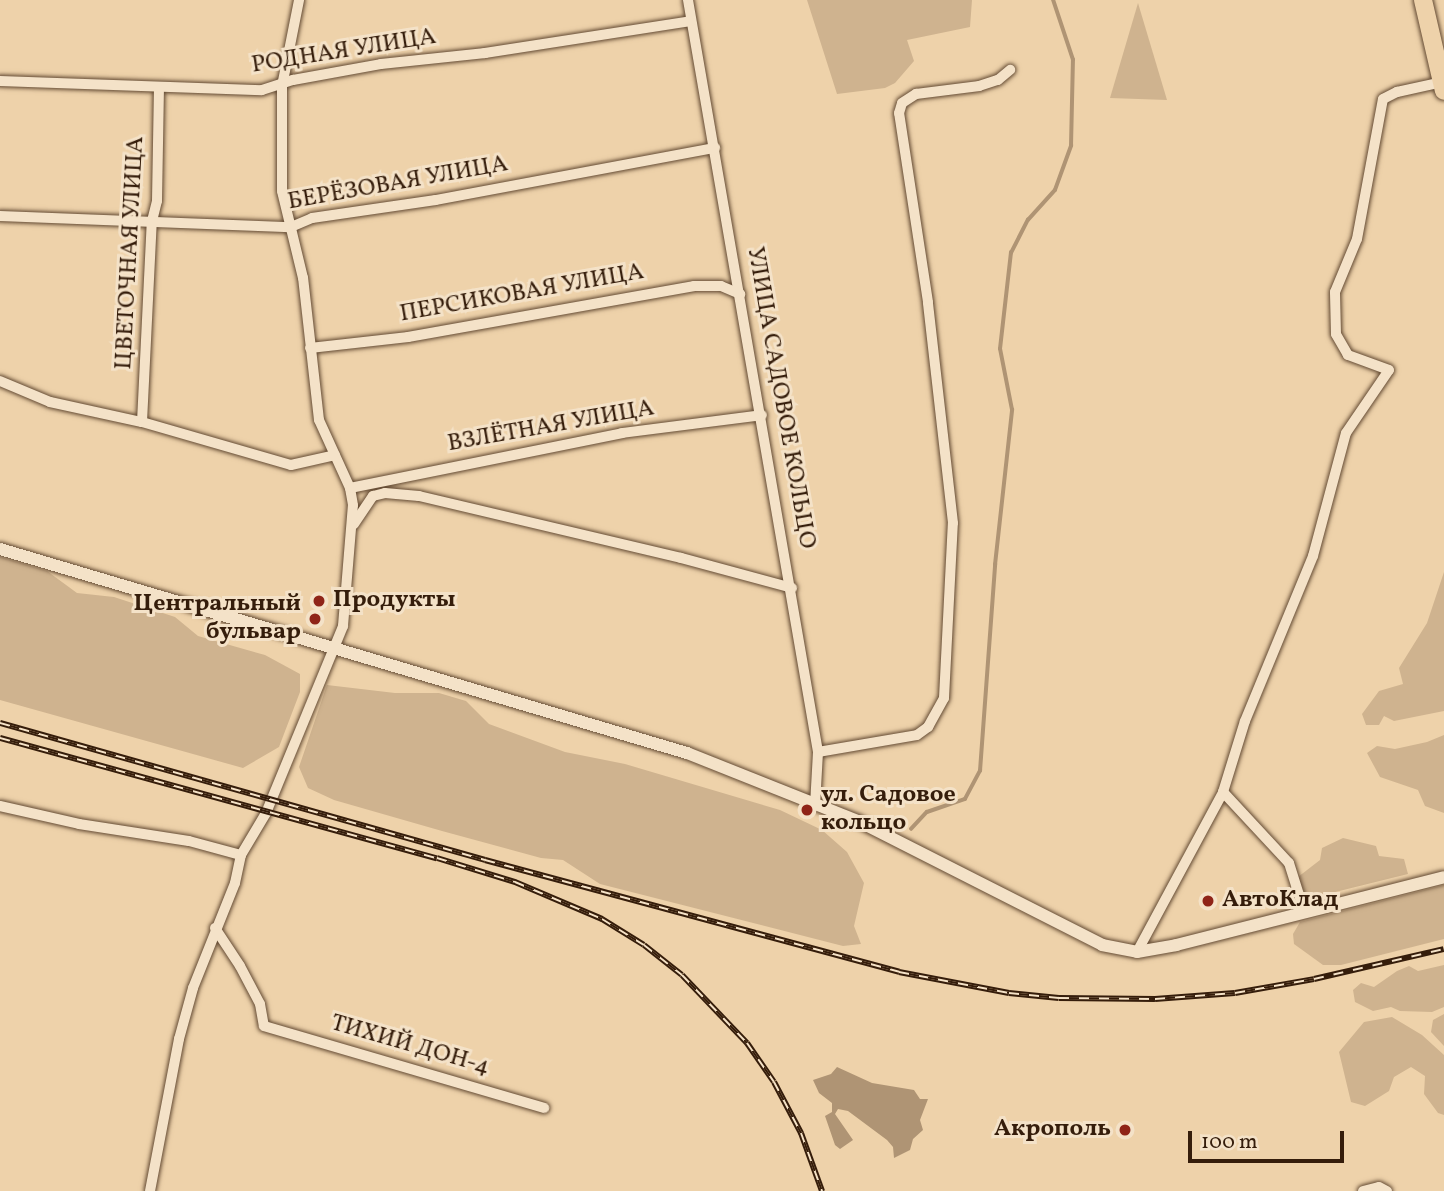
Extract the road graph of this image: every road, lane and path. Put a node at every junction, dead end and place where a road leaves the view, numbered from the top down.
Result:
1 (299, 0) edge
2 (688, 0) edge
3 (1423, 0) edge
4 (691, 21) junction
5 (1010, 70) dead end
6 (0, 81) edge
7 (282, 86) junction
8 (1443, 86) edge
9 (159, 87) junction
10 (715, 148) junction
11 (0, 216) edge
12 (152, 221) junction
13 (291, 227) junction
14 (740, 294) junction
15 (310, 348) junction
16 (0, 381) edge
17 (762, 415) junction
18 (142, 422) junction
19 (335, 455) junction
20 (350, 488) junction
21 (352, 527) junction
22 (0, 549) edge
23 (792, 589) junction
24 (333, 648) junction
25 (818, 752) junction
26 (1223, 792) junction
27 (815, 805) junction
28 (0, 806) edge
29 (241, 855) junction
30 (1444, 877) edge
31 (1304, 911) junction
32 (215, 928) junction
33 (1137, 952) junction
34 (544, 1108) dead end
35 (150, 1191) edge
36 (1363, 1191) edge
37 (1387, 1191) edge

1 - 7 street
2 - 4 street, УЛИЦА САДОВОЕ КОЛЬЦО
3 - 8 highway
4 - 7 street, РОДНАЯ УЛИЦА
4 - 10 street, УЛИЦА САДОВОЕ КОЛЬЦО
5 - 25 street
6 - 9 street, РОДНАЯ УЛИЦА
7 - 9 street, РОДНАЯ УЛИЦА
7 - 13 street
8 - 26 street
9 - 12 street, ЦВЕТОЧНАЯ УЛИЦА
10 - 13 street, БЕРЁЗОВАЯ УЛИЦА
10 - 14 street, УЛИЦА САДОВОЕ КОЛЬЦО
11 - 12 street, БЕРЁЗОВАЯ УЛИЦА
12 - 13 street, БЕРЁЗОВАЯ УЛИЦА
12 - 18 street, ЦВЕТОЧНАЯ УЛИЦА
13 - 15 street
14 - 15 street, ПЕРСИКОВАЯ УЛИЦА
14 - 17 street, УЛИЦА САДОВОЕ КОЛЬЦО
15 - 19 street
16 - 18 street
17 - 20 street, ВЗЛЁТНАЯ УЛИЦА
17 - 23 street, УЛИЦА САДОВОЕ КОЛЬЦО
18 - 19 street
19 - 20 street
20 - 21 street
21 - 23 street
21 - 24 street
22 - 24 street
23 - 25 street, УЛИЦА САДОВОЕ КОЛЬЦО
24 - 27 street
24 - 29 street
25 - 27 street, УЛИЦА САДОВОЕ КОЛЬЦО
26 - 31 street
26 - 33 street
27 - 33 street
28 - 29 street
29 - 32 street
30 - 31 street
31 - 33 street
32 - 34 street, ТИХИЙ ДОН-4
32 - 35 street
36 - 37 street

